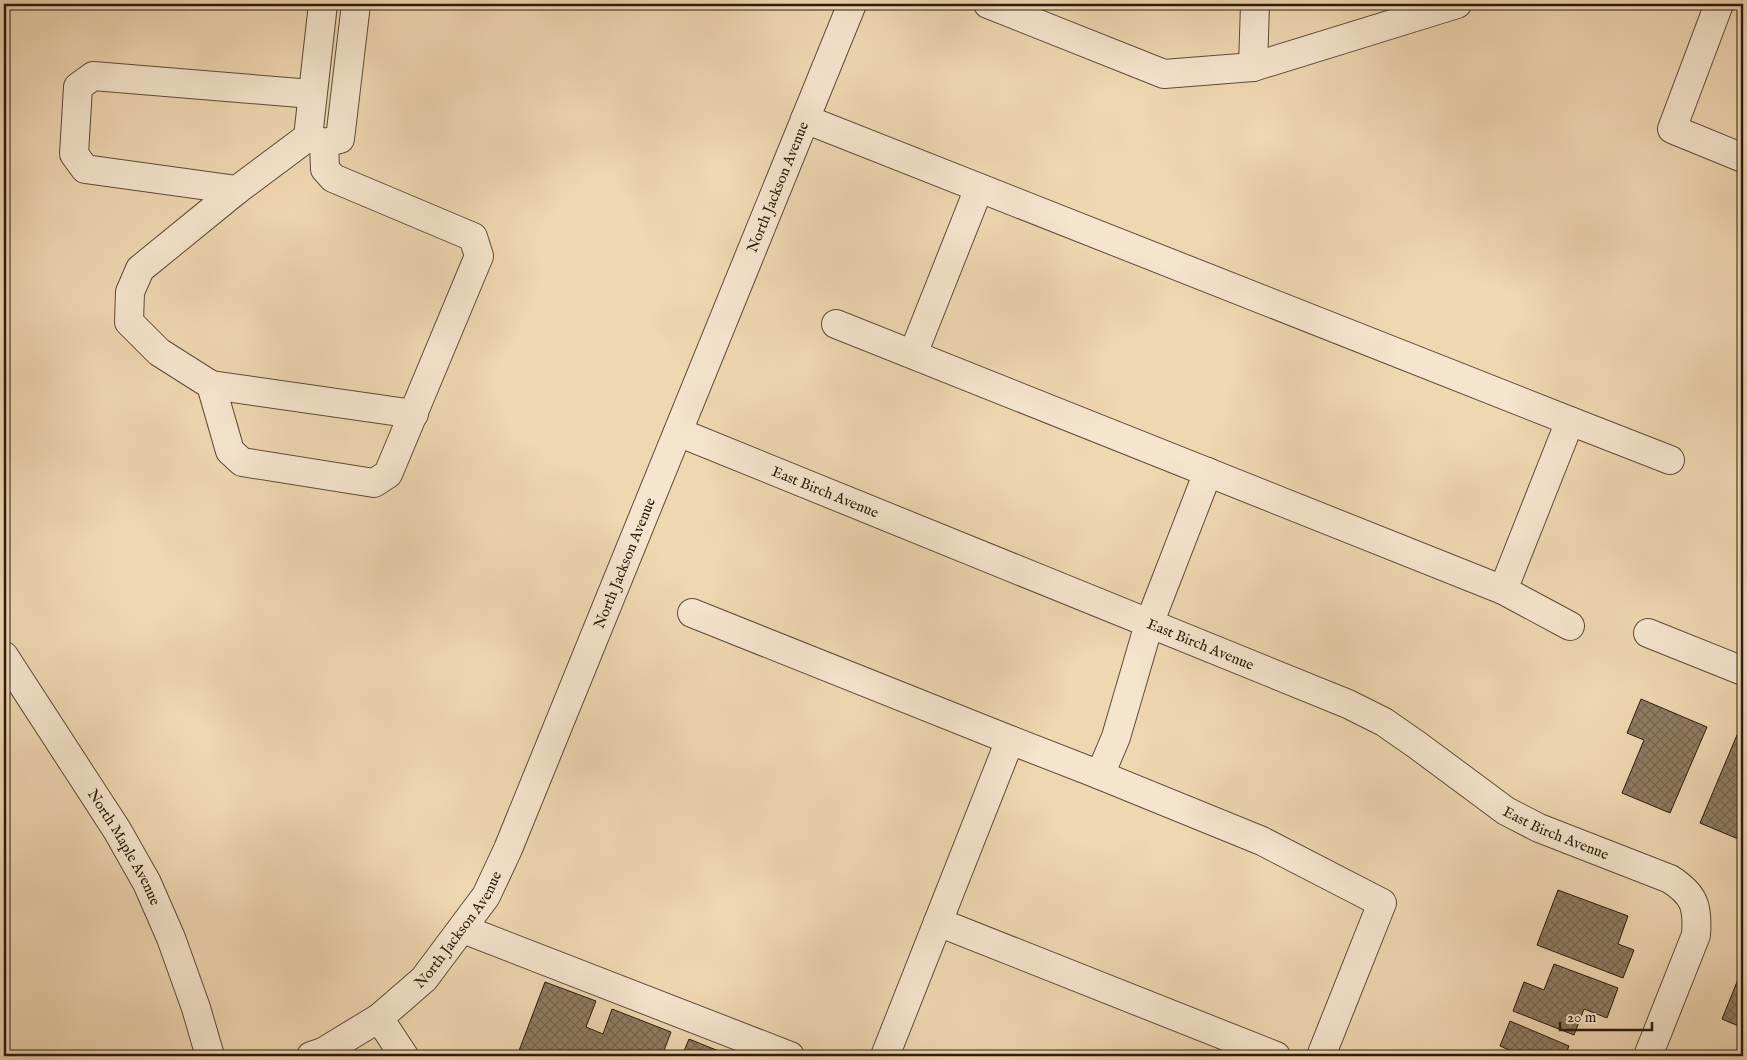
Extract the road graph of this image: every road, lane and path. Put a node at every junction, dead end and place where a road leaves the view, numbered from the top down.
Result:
1 (323, 4) edge
2 (356, 4) edge
3 (988, 4) edge
4 (1255, 4) edge
5 (1457, 4) edge
6 (1719, 4) edge
7 (850, 5) edge
8 (1254, 67) junction
9 (312, 94) junction
10 (805, 119) junction
11 (316, 140) junction
12 (1743, 158) edge
13 (979, 188) junction
14 (237, 190) junction
15 (836, 324) dead end
16 (913, 354) junction
17 (210, 385) junction
18 (414, 414) junction
19 (1570, 421) junction
20 (678, 432) junction
21 (1670, 460) dead end
22 (1208, 472) junction
23 (1503, 590) junction
24 (692, 613) dead end
25 (1149, 624) junction
26 (1570, 626) dead end
27 (1648, 634) dead end
28 (4, 656) edge
29 (1743, 671) edge
30 (1010, 740) junction
31 (1100, 775) junction
32 (938, 922) junction
33 (463, 929) junction
34 (379, 1018) junction
35 (210, 1056) edge
36 (311, 1056) edge
37 (404, 1056) edge
38 (790, 1056) edge
39 (885, 1056) edge
40 (1276, 1056) edge
41 (1321, 1056) edge
42 (1648, 1056) edge

1 - 9 street
2 - 11 street
3 - 8 street
4 - 8 street
5 - 8 street
6 - 12 street
7 - 10 street, North Jackson Avenue
9 - 11 street
9 - 14 street
10 - 13 street
10 - 20 street, North Jackson Avenue
11 - 14 street
11 - 18 street
13 - 16 street
13 - 19 street
14 - 17 street
15 - 16 street
16 - 22 street
17 - 18 street
17 - 18 street
19 - 21 street
19 - 23 street
20 - 25 street, East Birch Avenue
20 - 33 street, North Jackson Avenue
22 - 23 street
22 - 25 street
23 - 26 street
24 - 30 street
25 - 31 street
25 - 42 street, East Birch Avenue
27 - 29 street
28 - 35 street, North Maple Avenue
30 - 31 street
30 - 32 street
31 - 41 street
32 - 39 street
32 - 40 street
33 - 34 street, North Jackson Avenue
33 - 38 street
34 - 36 street, North Jackson Avenue
34 - 37 street

